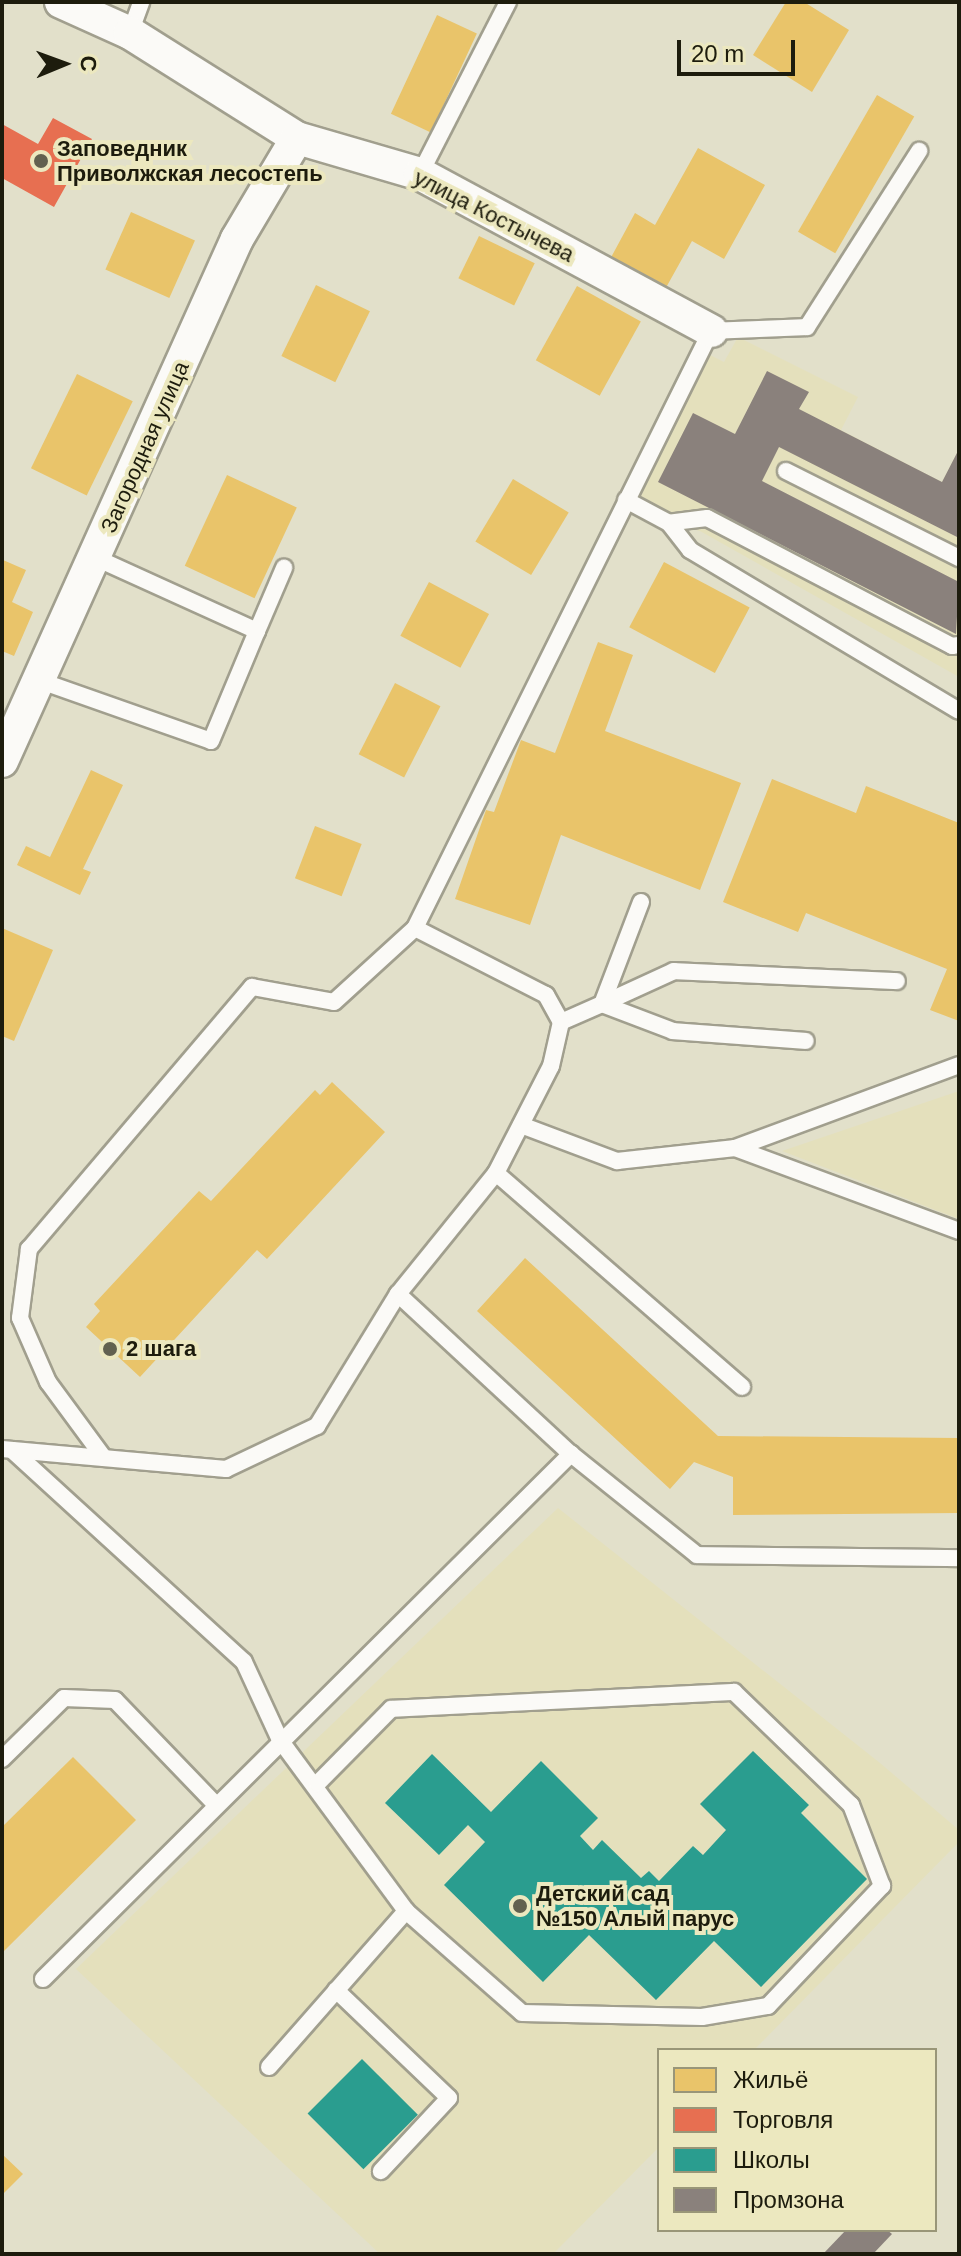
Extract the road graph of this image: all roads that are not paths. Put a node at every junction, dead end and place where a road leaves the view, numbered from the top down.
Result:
1 (61, 2) edge
2 (141, 2) edge
3 (508, 2) edge
4 (130, 33) junction
5 (297, 138) junction
6 (919, 151) dead end
7 (420, 174) junction
8 (711, 331) junction
9 (786, 471) dead end
10 (626, 500) junction
11 (669, 523) junction
12 (96, 558) junction
13 (959, 558) edge
14 (284, 568) dead end
15 (257, 631) junction
16 (959, 645) edge
17 (38, 680) junction
18 (12, 710) edge
19 (959, 711) edge
20 (2, 761) edge
21 (641, 902) dead end
22 (415, 928) junction
23 (897, 981) dead end
24 (602, 1004) junction
25 (561, 1022) junction
26 (806, 1041) dead end
27 (959, 1065) edge
28 (521, 1125) junction
29 (735, 1148) junction
30 (496, 1173) junction
31 (959, 1231) edge
32 (398, 1294) junction
33 (742, 1387) dead end
34 (7, 1450) edge
35 (571, 1454) junction
36 (104, 1458) junction
37 (959, 1558) edge
38 (280, 1740) junction
39 (2, 1759) edge
40 (317, 1784) junction
41 (215, 1804) junction
42 (406, 1911) junction
43 (43, 1979) dead end
44 (336, 1990) junction
45 (269, 2067) dead end
46 (381, 2171) dead end

1 - 4 street, улица Костычева
2 - 4 lane
3 - 7 lane
4 - 5 street, улица Костычева
5 - 7 street, улица Костычева
5 - 12 street, Загородная улица
6 - 8 lane
7 - 8 street, улица Костычева
8 - 10 lane
9 - 13 lane
10 - 11 lane
10 - 22 lane
11 - 16 lane
11 - 19 lane
12 - 15 lane
12 - 17 street, Загородная улица
14 - 15 lane
15 - 17 lane
17 - 18 street, Загородная улица
18 - 20 street, Загородная улица
21 - 24 lane
22 - 25 lane
22 - 36 lane
23 - 24 lane
24 - 25 lane
24 - 26 lane
25 - 28 lane
27 - 29 lane
28 - 29 lane
28 - 30 lane
29 - 31 lane
30 - 32 lane
30 - 33 lane
32 - 35 lane
32 - 36 lane
34 - 36 lane
34 - 38 lane
35 - 37 lane
35 - 38 lane
38 - 40 lane
38 - 41 lane
39 - 41 lane
40 - 42 lane
40 - 42 lane
41 - 43 lane
42 - 44 lane
44 - 45 lane
44 - 46 lane

